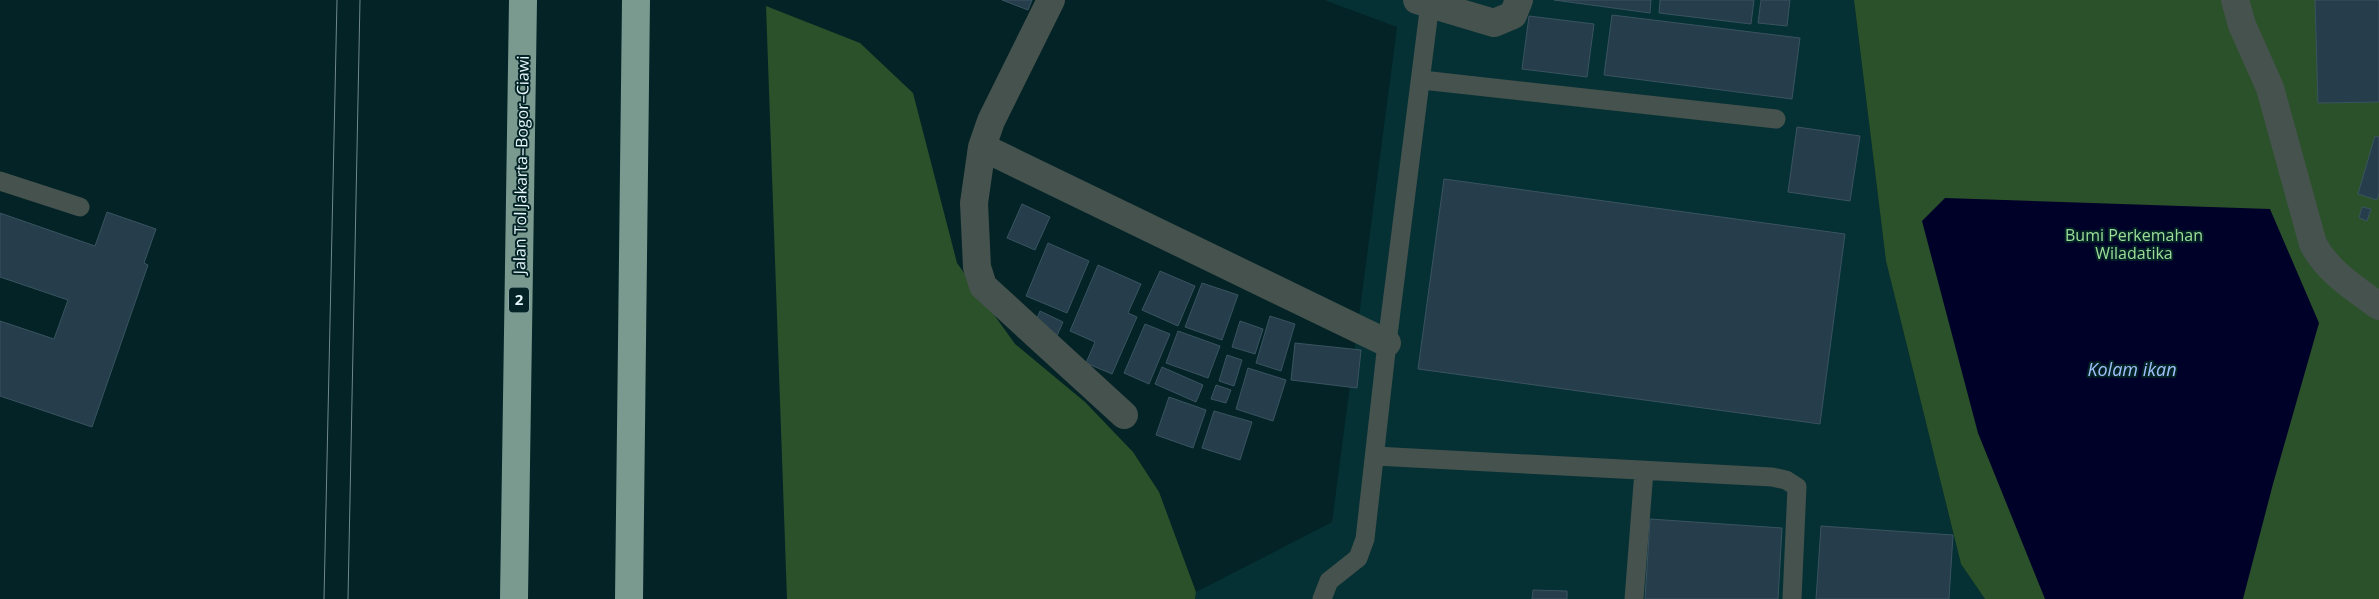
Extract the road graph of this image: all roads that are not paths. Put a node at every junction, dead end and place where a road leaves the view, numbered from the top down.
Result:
1 (523, 0) edge
2 (636, 0) edge
3 (1051, 0) edge
4 (1519, 0) edge
5 (2234, 0) edge
6 (1424, 2) edge
7 (1422, 80) junction
8 (1776, 119) dead end
9 (982, 148) junction
10 (0, 181) edge
11 (80, 207) dead end
12 (2379, 306) edge
13 (1387, 343) junction
14 (1124, 415) dead end
15 (1375, 456) junction
16 (1644, 471) junction
17 (514, 599) edge
18 (628, 599) edge
19 (1322, 599) edge
20 (1634, 599) edge
21 (1792, 599) edge

1 - 17 highway, Jalan Tol Jakarta–Bogor–Ciawi / 2
2 - 18 highway
3 - 9 street
4 - 6 street
5 - 12 street
6 - 7 lane
7 - 8 lane
7 - 13 lane
9 - 13 street
9 - 14 street
10 - 11 lane
13 - 15 lane
15 - 16 lane
15 - 19 lane
16 - 20 lane
16 - 21 lane

